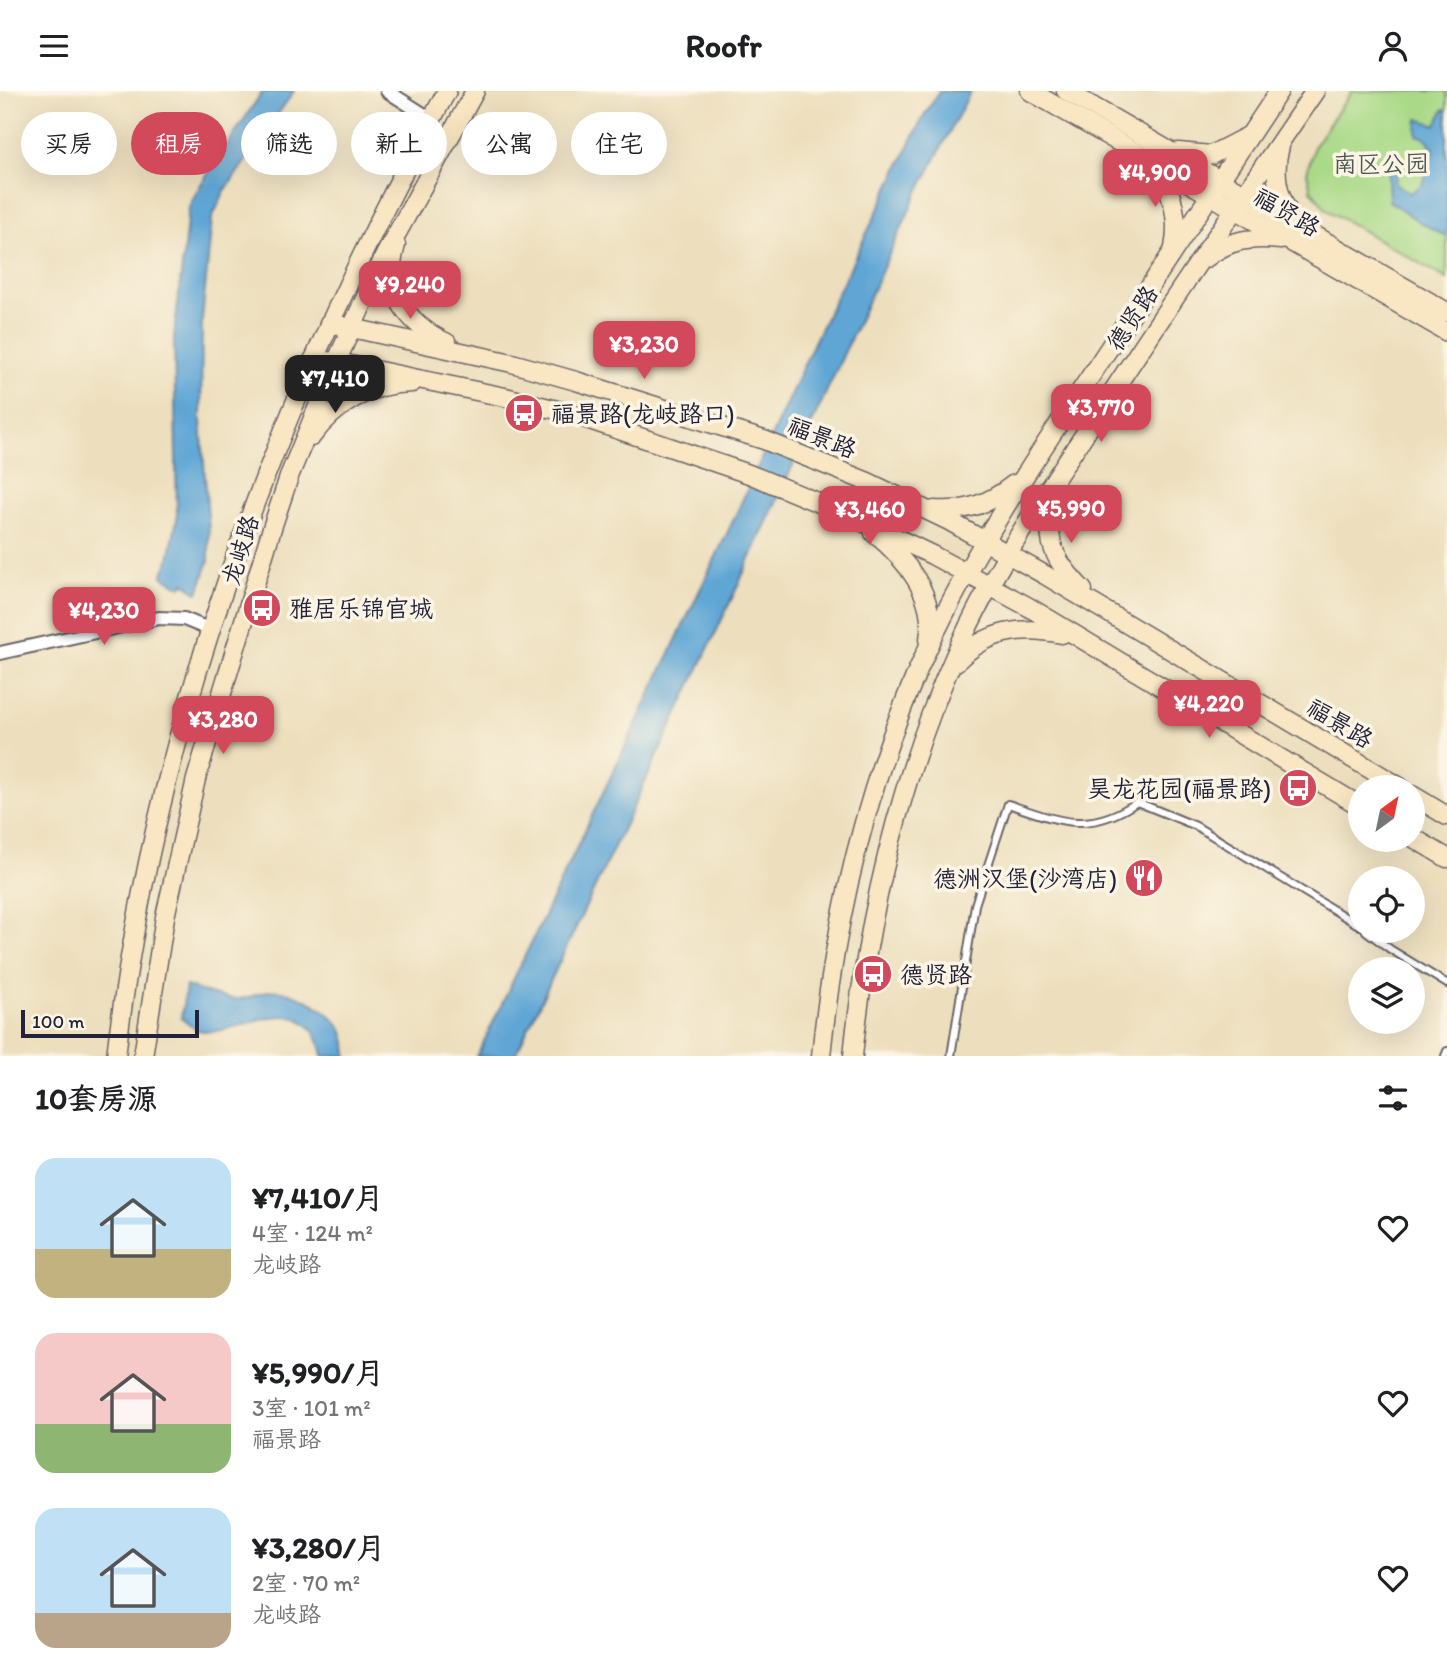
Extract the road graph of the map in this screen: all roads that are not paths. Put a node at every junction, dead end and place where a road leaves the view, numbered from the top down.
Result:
1 (387, 91) edge
2 (447, 91) edge
3 (475, 91) edge
4 (1030, 91) edge
5 (1066, 91) edge
6 (1279, 91) edge
7 (1315, 91) edge
8 (420, 112) edge
9 (435, 112) edge
10 (1250, 134) junction
11 (1283, 138) junction
12 (1162, 157) junction
13 (402, 175) edge
14 (1220, 180) junction
15 (1244, 194) junction
16 (1210, 196) junction
17 (1234, 210) junction
18 (402, 222) junction
19 (1297, 225) junction
20 (1296, 246) junction
21 (1173, 250) junction
22 (1195, 267) junction
23 (1447, 312) edge
24 (329, 323) junction
25 (351, 328) junction
26 (1447, 331) edge
27 (483, 357) junction
28 (313, 360) junction
29 (336, 362) junction
30 (433, 382) junction
31 (299, 453) junction
32 (1025, 475) junction
33 (1057, 477) junction
34 (925, 509) junction
35 (855, 518) junction
36 (984, 541) junction
37 (1007, 554) junction
38 (966, 573) junction
39 (990, 586) junction
40 (1099, 608) junction
41 (211, 630) junction
42 (1079, 639) junction
43 (927, 650) junction
44 (0, 653) edge
45 (949, 669) junction
46 (1380, 775) edge
47 (1348, 799) edge
48 (1425, 802) edge
49 (1447, 815) edge
50 (1425, 845) edge
51 (1447, 858) edge
52 (1348, 919) edge
53 (1382, 943) edge
54 (1447, 984) edge
55 (116, 1056) edge
56 (143, 1056) edge
57 (821, 1056) edge
58 (853, 1056) edge
59 (951, 1056) edge

1 - 8 street
2 - 9 street, 龙岐路
3 - 18 street, 龙岐路
4 - 12 street, 福贤路
5 - 12 street, 福贤路
6 - 10 street, 德贤路
7 - 11 street, 德贤路
10 - 12 street
10 - 14 street, 德贤路
11 - 15 street, 德贤路
11 - 19 street
12 - 14 street, 福贤路
12 - 16 street, 福贤路
12 - 21 street
13 - 24 street, 龙岐路
14 - 15 street, 福贤路
14 - 16 street, 德贤路
15 - 17 street, 德贤路
15 - 19 street, 福贤路
16 - 17 street, 福贤路
16 - 21 street, 德贤路
17 - 20 street, 福贤路
17 - 22 street, 德贤路
18 - 25 street, 龙岐路
18 - 27 street
19 - 23 street, 福贤路
20 - 22 street
20 - 26 street, 福贤路
21 - 32 street, 德贤路
22 - 33 street, 德贤路
24 - 25 street, 福景路
24 - 28 street, 龙岐路
25 - 27 street, 福景路
25 - 29 street, 龙岐路
27 - 34 street, 福景路
28 - 29 street
28 - 41 street, 龙岐路
29 - 30 street
29 - 31 street, 龙岐路
30 - 31 street
30 - 35 street
31 - 56 street, 龙岐路
32 - 34 street
32 - 36 street, 德贤路
33 - 37 street, 德贤路
33 - 40 street
34 - 36 street, 福景路
35 - 38 street
35 - 43 street
36 - 37 street, 福景路
36 - 38 street, 德贤路
37 - 39 street, 德贤路
37 - 40 street, 福景路
38 - 39 street
38 - 43 street, 德贤路
39 - 42 street
39 - 45 street, 德贤路
40 - 46 street, 福景路
41 - 44 street
41 - 55 street, 龙岐路
42 - 45 street
42 - 47 street
43 - 57 street, 德贤路
45 - 58 street, 德贤路
48 - 49 street
50 - 51 street
52 - 59 lane
53 - 54 lane

